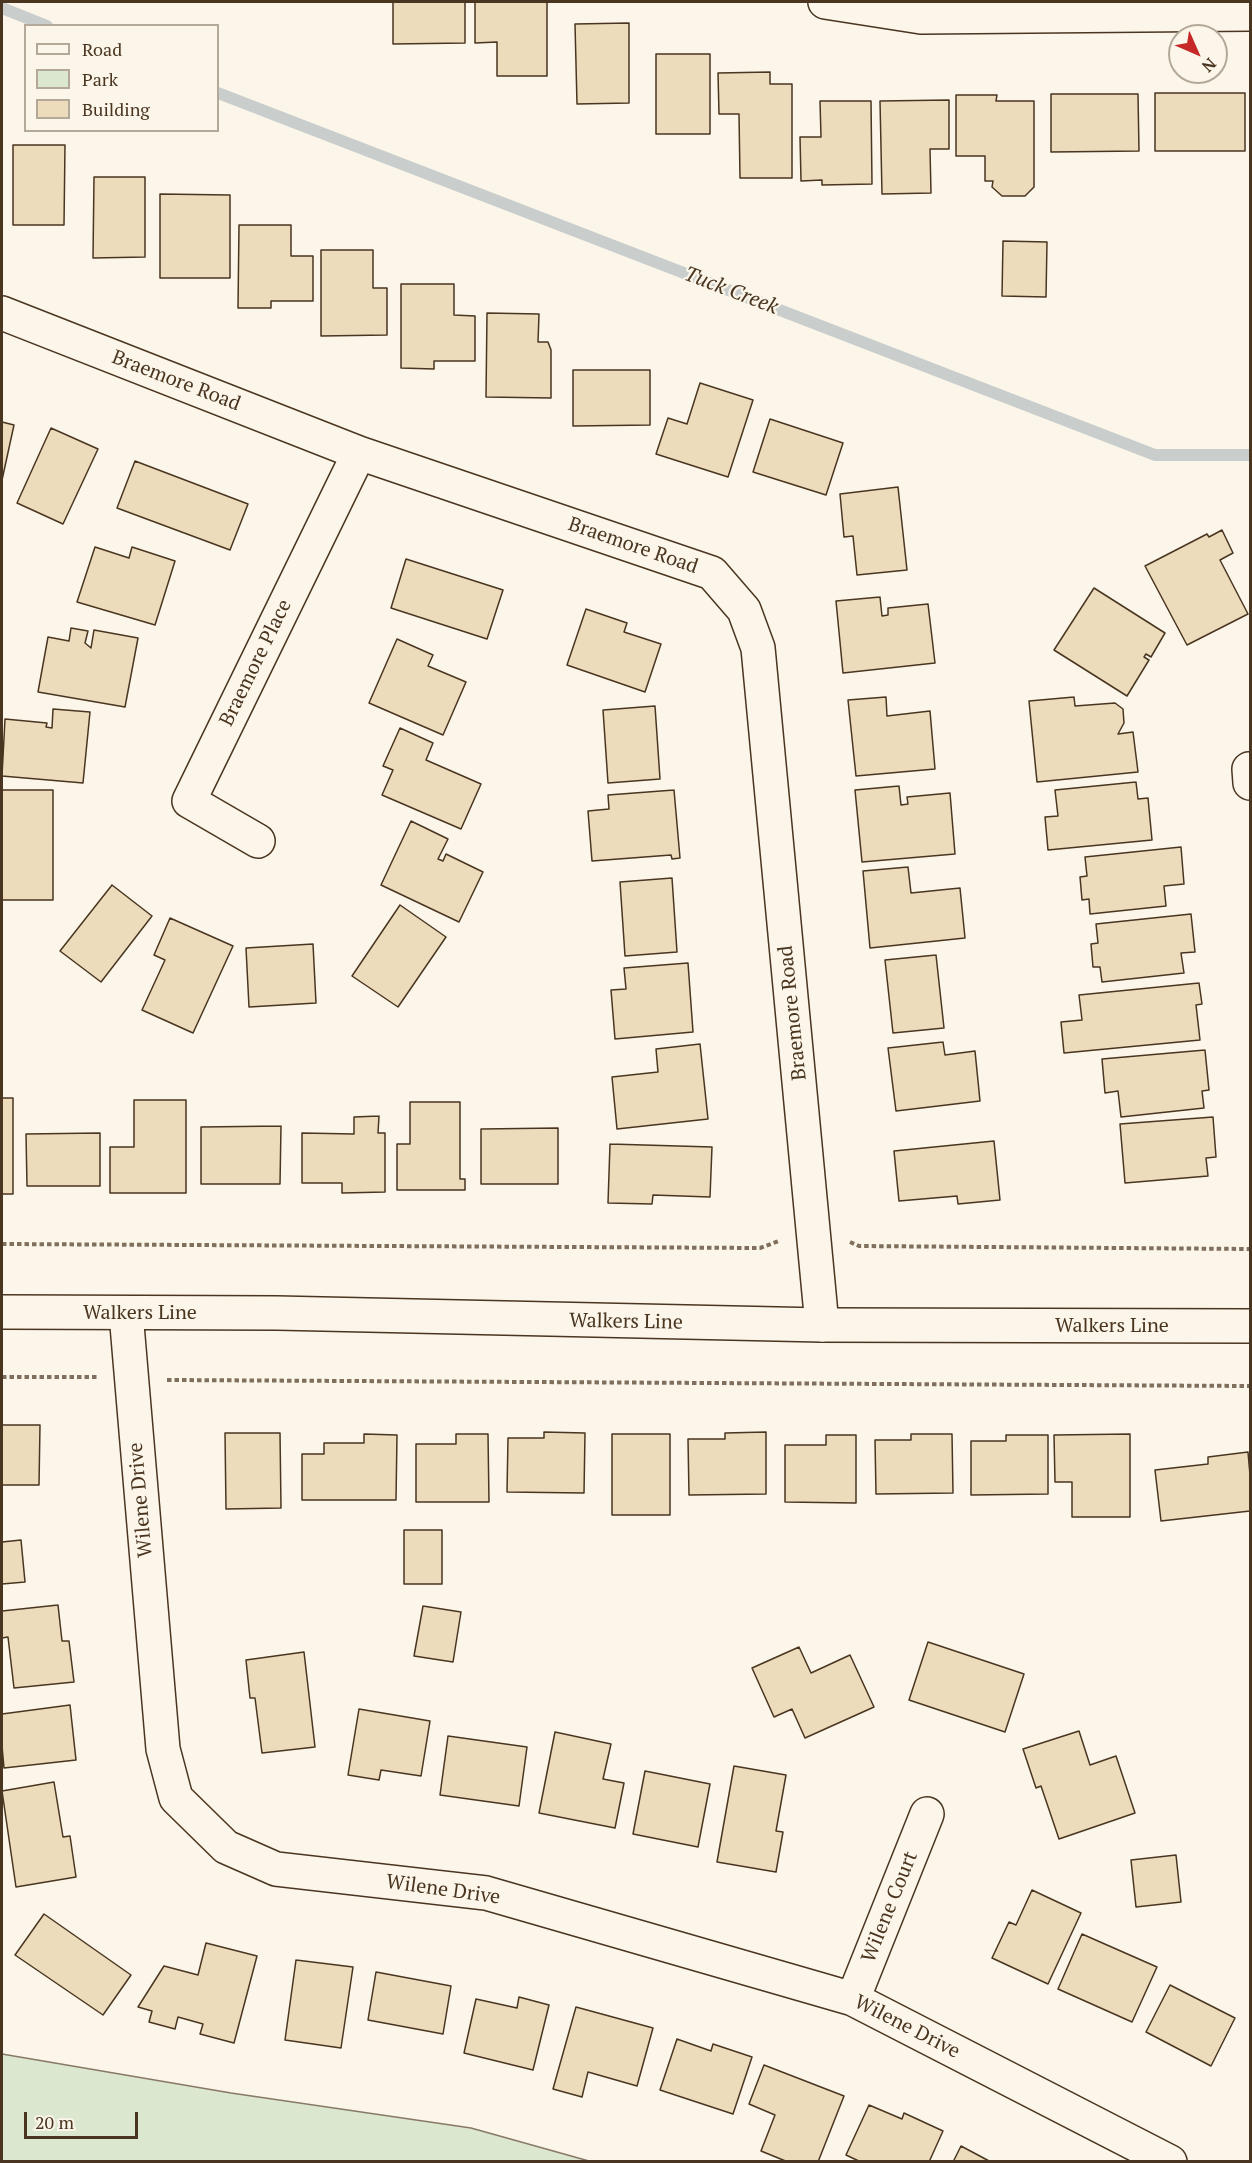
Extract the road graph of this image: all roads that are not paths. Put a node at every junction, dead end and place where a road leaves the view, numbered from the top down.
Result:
1 (825, 2) edge
2 (1199, 8) edge
3 (1251, 14) edge
4 (2, 313) edge
5 (359, 453) junction
6 (258, 841) dead end
7 (2, 1312) edge
8 (126, 1313) junction
9 (822, 1325) junction
10 (1251, 1326) edge
11 (927, 1814) dead end
12 (853, 1999) junction
13 (1170, 2162) edge

1 - 2 street
2 - 3 street
4 - 5 street, Braemore Road
5 - 6 street, Braemore Place
5 - 9 street, Braemore Road
7 - 8 street, Walkers Line
8 - 9 street, Walkers Line
8 - 12 street, Wilene Drive
9 - 10 street, Walkers Line
11 - 12 street, Wilene Court
12 - 13 street, Wilene Drive

